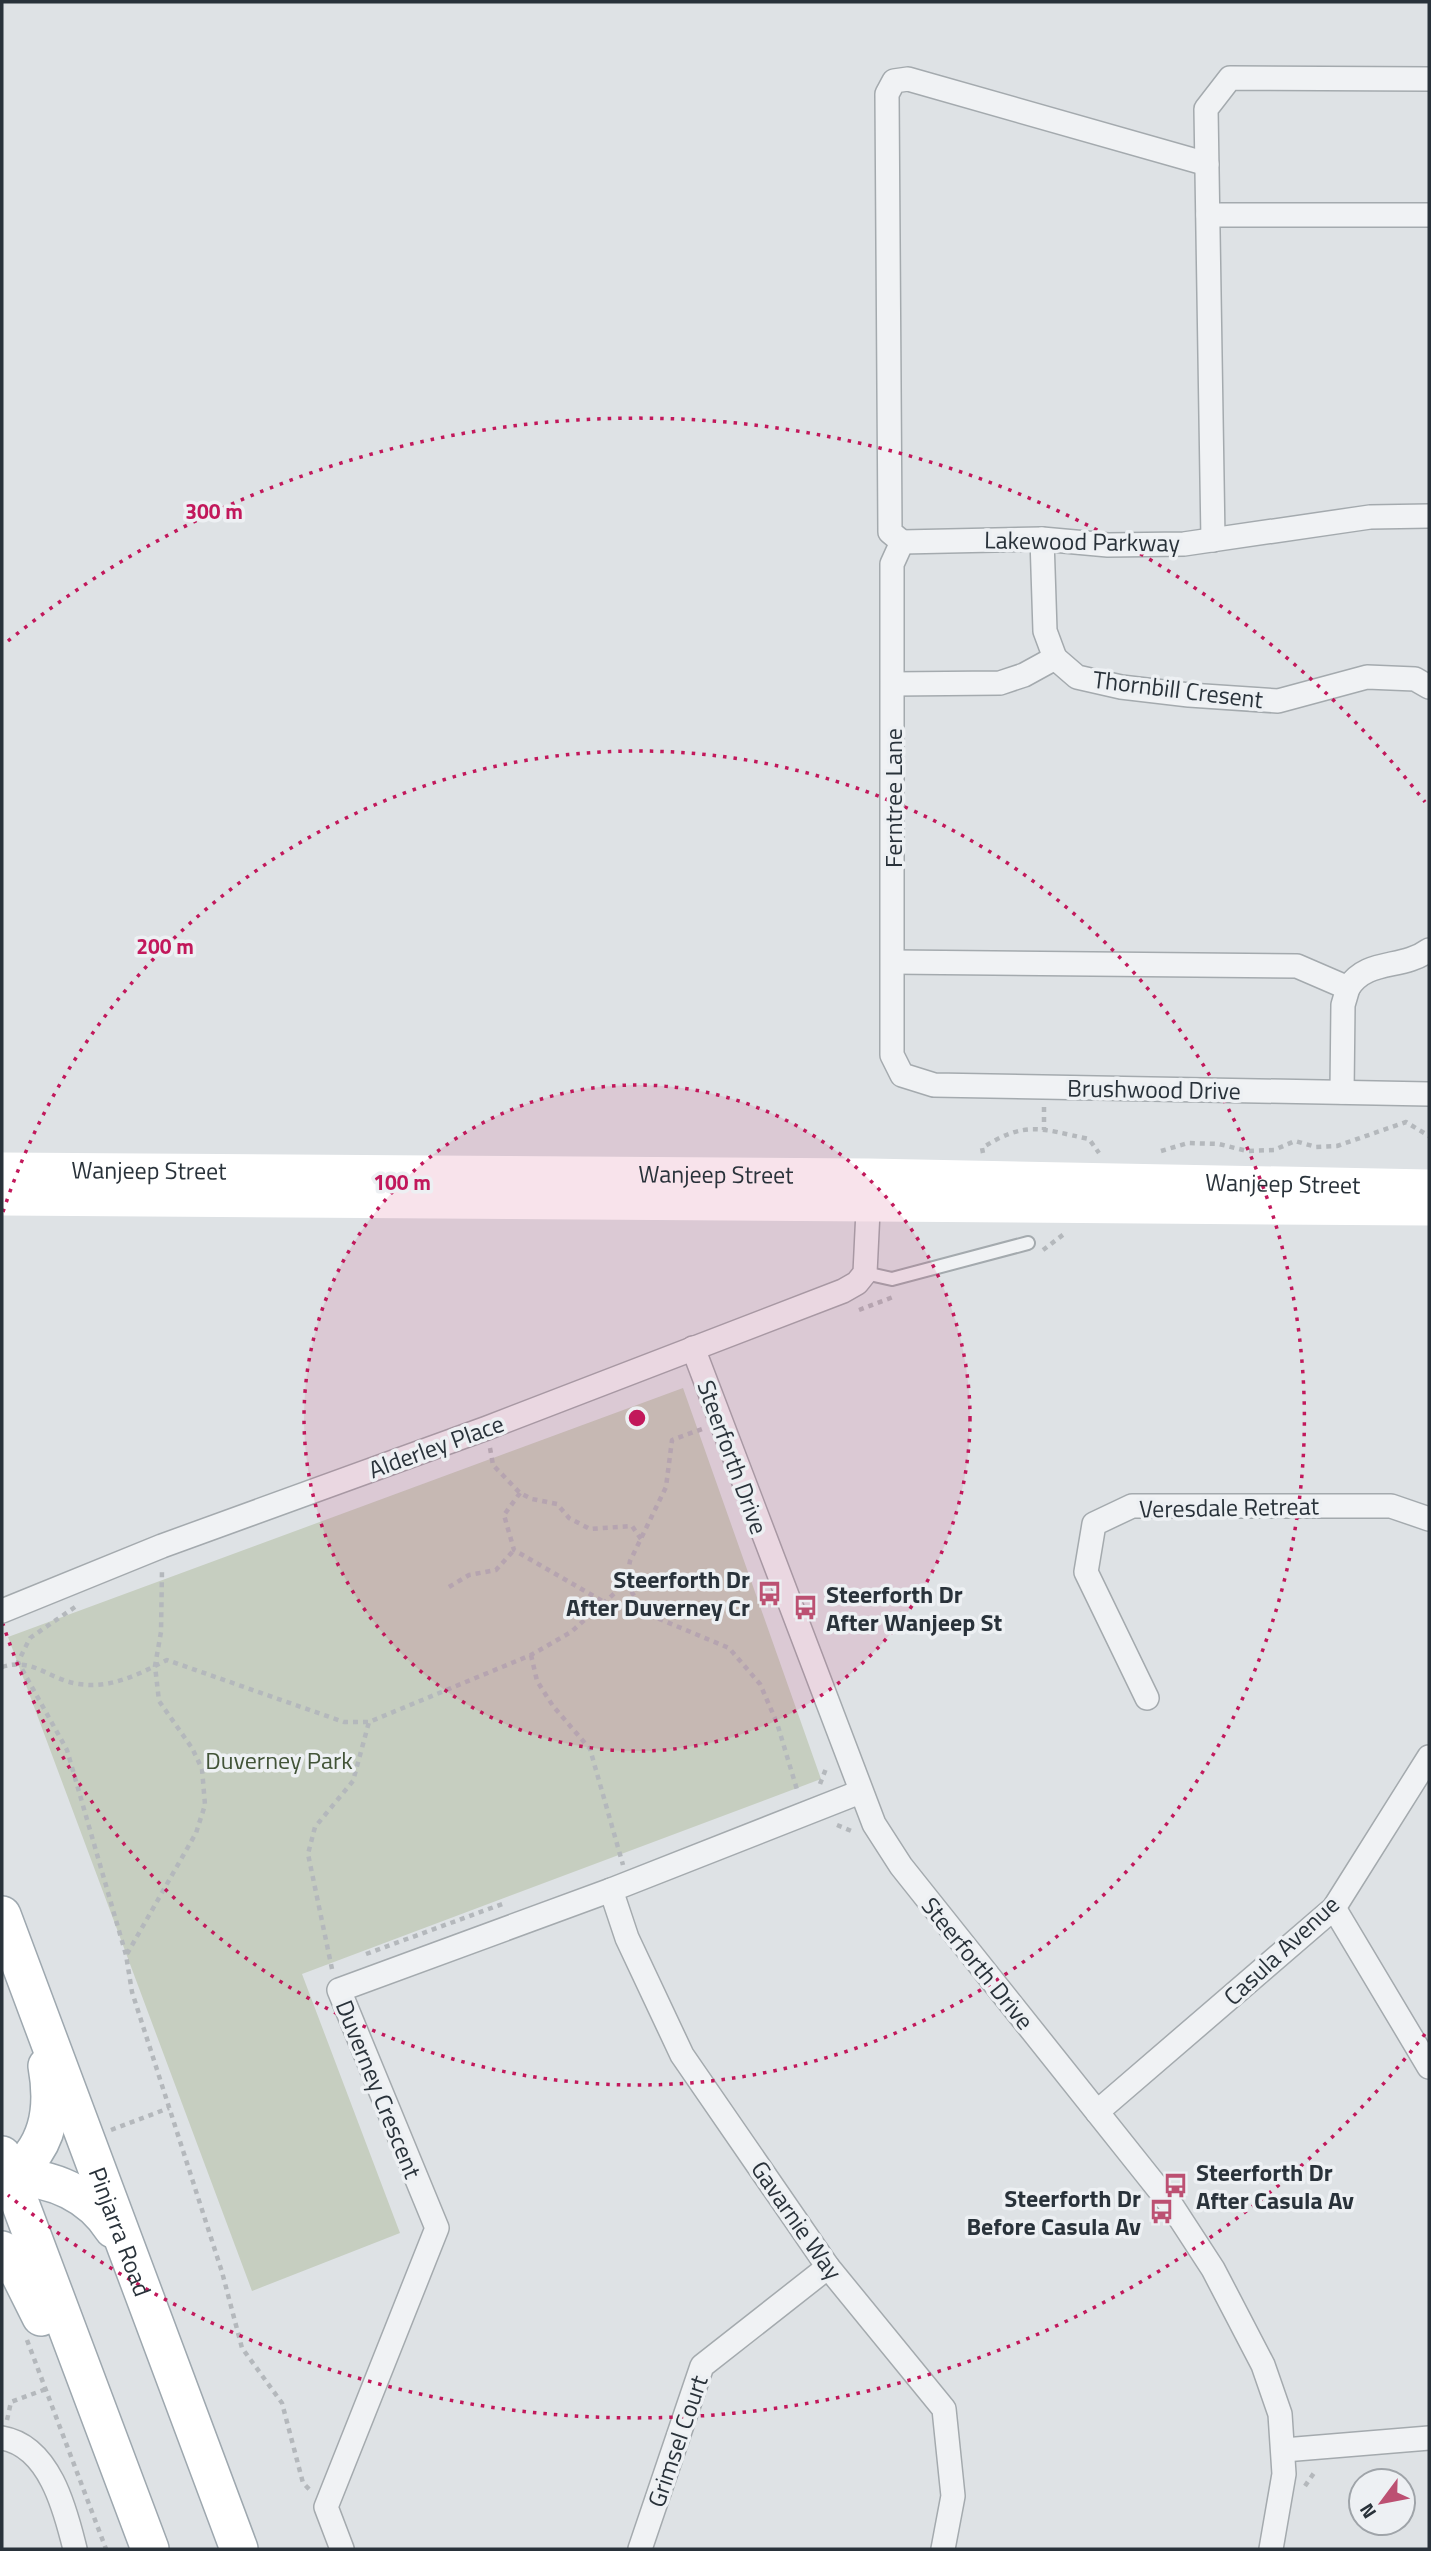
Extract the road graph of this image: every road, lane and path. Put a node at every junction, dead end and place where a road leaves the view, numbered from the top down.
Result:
1 (1429, 79) edge
2 (1207, 164) junction
3 (1208, 215) junction
4 (1429, 215) edge
5 (1429, 516) edge
6 (1042, 539) junction
7 (1213, 540) junction
8 (902, 542) junction
9 (1055, 658) junction
10 (892, 684) junction
11 (1429, 687) edge
12 (1429, 950) edge
13 (892, 962) junction
14 (1348, 988) junction
15 (892, 1055) joint
16 (1342, 1092) junction
17 (1429, 1094) edge
18 (1429, 1136) edge
19 (1156, 1152) dead end
20 (1101, 1156) dead end
21 (985, 1164) dead end
22 (2, 1169) edge
23 (68, 1185) junction
24 (1429, 1186) edge
25 (869, 1190) junction
26 (2, 1199) edge
27 (1429, 1209) edge
28 (1028, 1243) dead end
29 (865, 1273) junction
30 (904, 1293) dead end
31 (853, 1312) dead end
32 (692, 1348) junction
33 (720, 1423) junction
34 (486, 1428) junction
35 (520, 1493) junction
36 (1429, 1519) edge
37 (641, 1539) junction
38 (163, 1546) junction
39 (514, 1550) junction
40 (626, 1583) junction
41 (449, 1587) dead end
42 (604, 1602) junction
43 (2, 1611) edge
44 (531, 1655) junction
45 (18, 1662) junction
46 (155, 1666) junction
47 (2, 1668) edge
48 (1147, 1698) dead end
49 (369, 1722) junction
50 (1429, 1757) edge
51 (860, 1792) junction
52 (799, 1797) dead end
53 (828, 1823) dead end
54 (861, 1836) dead end
55 (634, 1856) dead end
56 (622, 1860) junction
57 (610, 1865) dead end
58 (620, 1886) junction
59 (511, 1901) dead end
60 (1334, 1908) junction
61 (2, 1914) edge
62 (127, 1955) junction
63 (362, 1956) dead end
64 (339, 1990) junction
65 (36, 2006) junction
66 (1429, 2067) edge
67 (169, 2108) junction
68 (1097, 2112) junction
69 (106, 2132) dead end
70 (4, 2170) edge
71 (2, 2250) edge
72 (128, 2252) junction
73 (828, 2267) junction
74 (24, 2331) dead end
75 (46, 2389) junction
76 (97, 2407) junction
77 (3, 2438) edge
78 (1429, 2438) edge
79 (1284, 2450) junction
80 (326, 2507) junction
81 (75, 2549) edge
82 (106, 2549) edge
83 (150, 2549) edge
84 (239, 2549) edge
85 (342, 2549) edge
86 (640, 2549) edge
87 (943, 2549) edge
88 (1271, 2549) edge

1 - 2 street
2 - 3 street
2 - 8 street
3 - 4 street
3 - 7 street
5 - 7 street, Lakewood Parkway
6 - 7 street, Lakewood Parkway
6 - 8 street, Lakewood Parkway
6 - 9 street
8 - 10 street, Ferntree Lane
9 - 10 street
9 - 11 street, Thornbill Cresent
10 - 13 street, Ferntree Lane
12 - 14 street
13 - 14 street
13 - 15 street, Ferntree Lane
14 - 16 street
15 - 16 street, Brushwood Drive
16 - 17 street, Brushwood Drive
18 - 19 path
20 - 21 path
22 - 23 main road, Wanjeep Street
23 - 25 main road, Wanjeep Street
23 - 26 main road, Wanjeep Street
24 - 25 main road, Wanjeep Street
25 - 27 main road, Wanjeep Street
25 - 29 street
28 - 29 lane
29 - 32 street, Alderley Place
30 - 31 path
32 - 33 street, Steerforth Drive
32 - 34 street, Alderley Place
33 - 37 path
33 - 51 street, Steerforth Drive
34 - 35 path
34 - 38 street, Alderley Place
35 - 37 path
35 - 39 path
36 - 48 street, Veresdale Retreat
37 - 40 path
38 - 43 street, Alderley Place
38 - 46 path
39 - 41 path
39 - 42 path
40 - 42 path
40 - 52 path
42 - 44 path
44 - 49 path
44 - 56 path
45 - 46 path
45 - 47 path
45 - 62 path
46 - 49 path
46 - 62 path
49 - 64 path
50 - 60 street, Casula Avenue
51 - 58 street, Duverney Crescent
51 - 68 street, Steerforth Drive
53 - 54 path
55 - 56 path
56 - 57 path
56 - 58 path
58 - 64 street, Duverney Crescent
58 - 73 street, Gavarnie Way
59 - 63 path
60 - 66 street
60 - 68 street, Casula Avenue
61 - 65 main road, Pinjarra Road
62 - 67 path
64 - 80 street, Duverney Crescent
65 - 70 main road
65 - 72 main road, Pinjarra Road
67 - 69 path
67 - 80 path
68 - 79 street, Steerforth Drive
70 - 72 main road
70 - 76 main road
71 - 76 main road
72 - 84 main road, Pinjarra Road
73 - 86 street, Grimsel Court
73 - 87 street, Gavarnie Way
74 - 75 path
75 - 77 path
75 - 82 path
76 - 83 main road
77 - 81 street
78 - 79 street
79 - 88 street, Steerforth Drive
80 - 85 street

